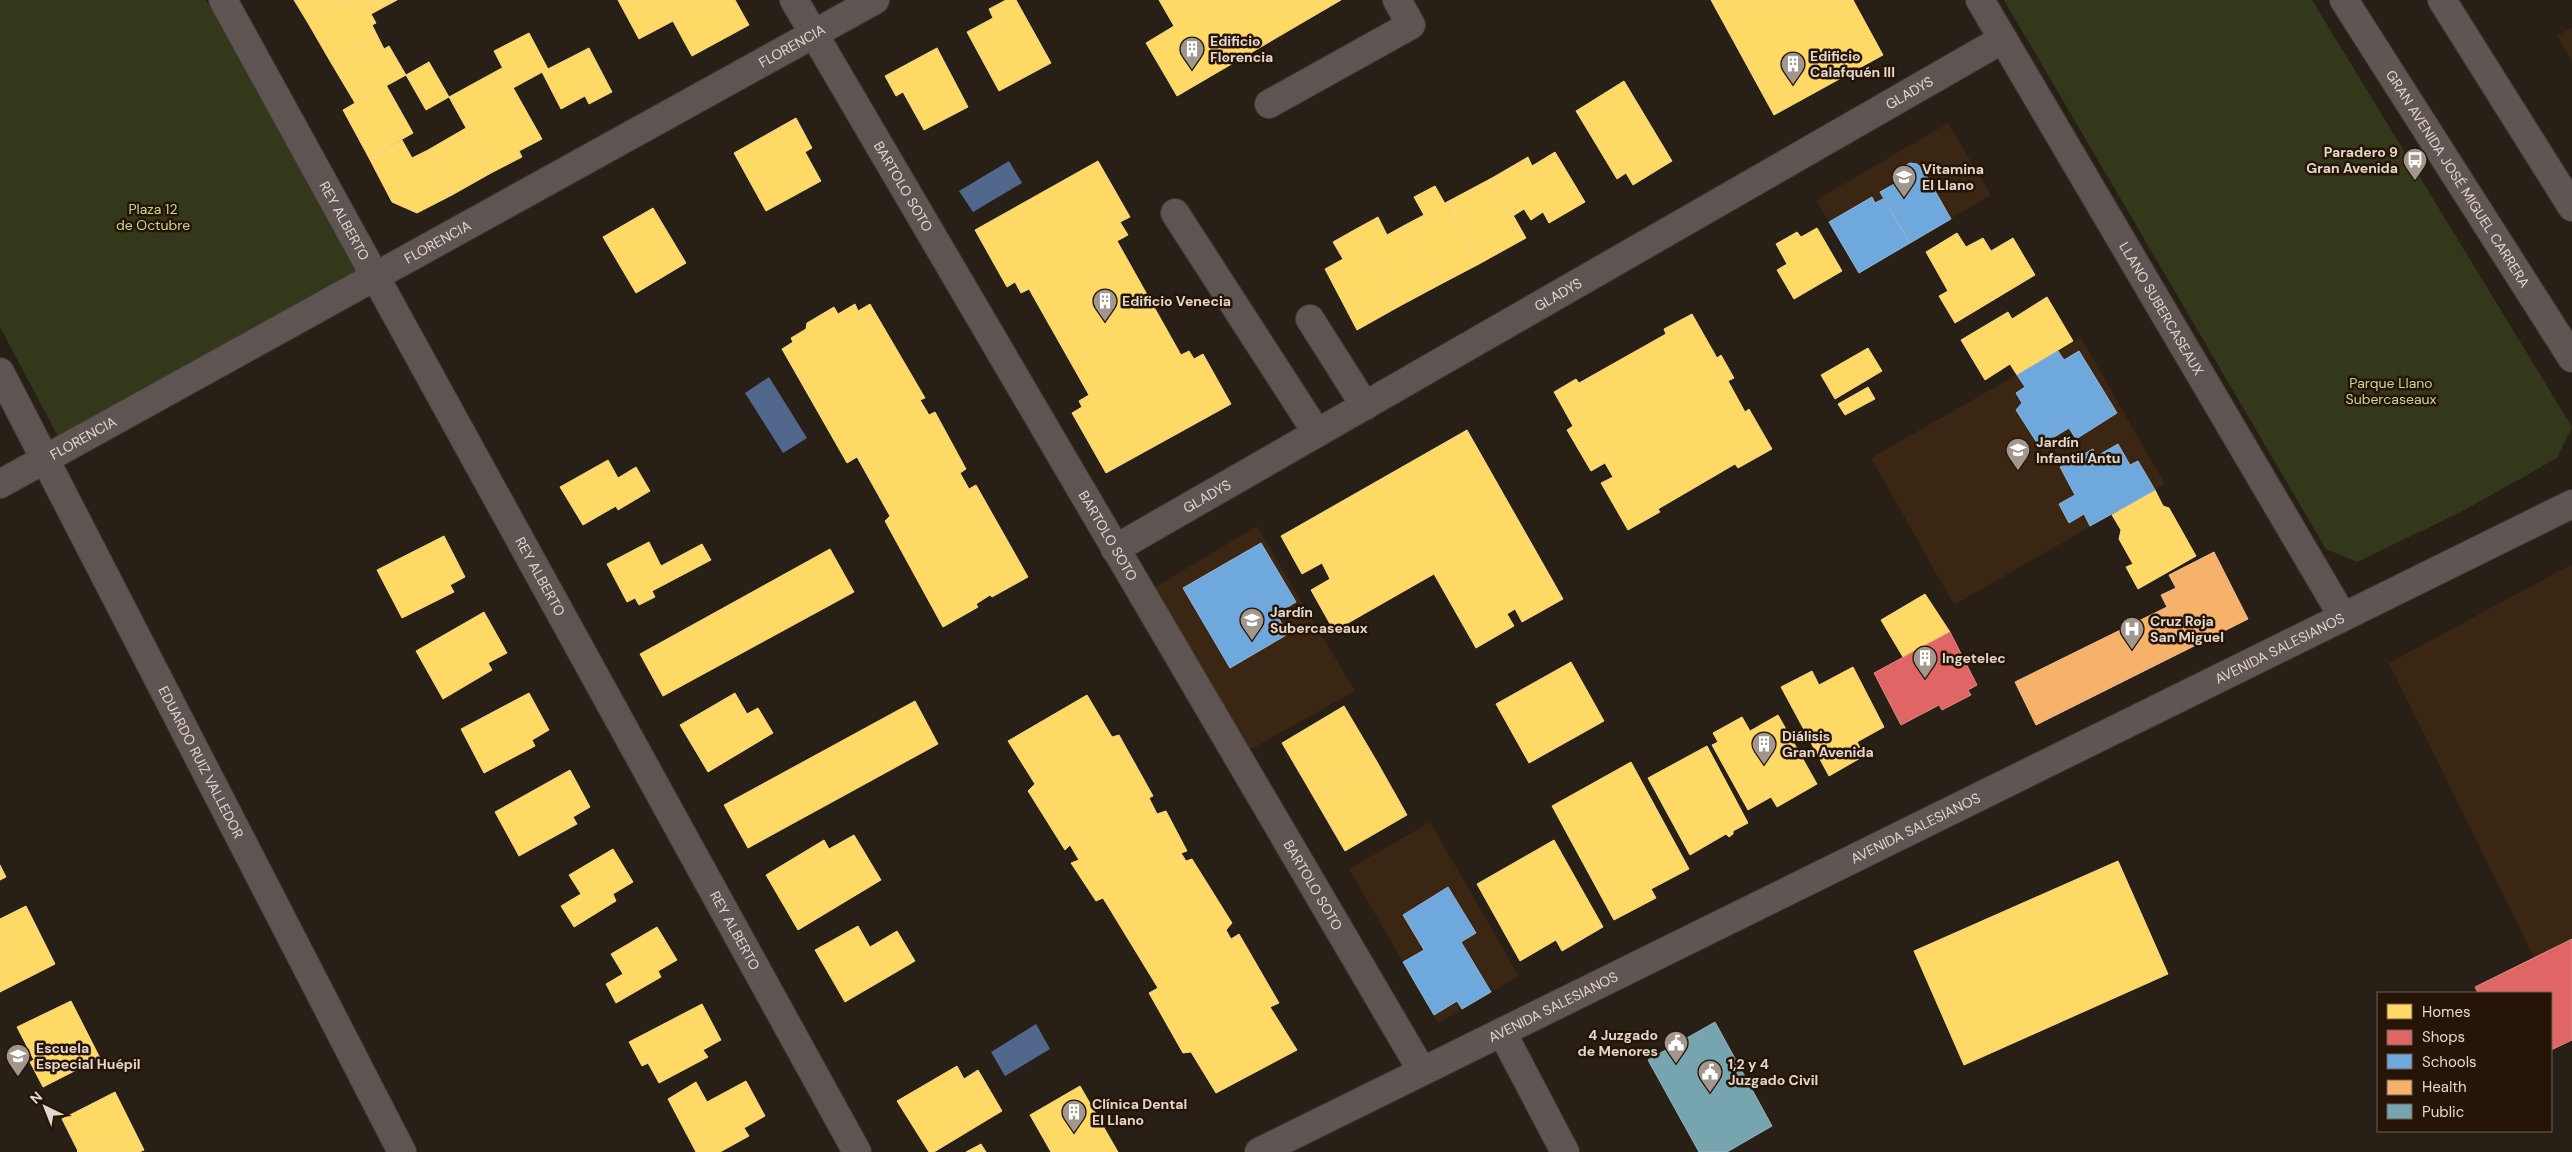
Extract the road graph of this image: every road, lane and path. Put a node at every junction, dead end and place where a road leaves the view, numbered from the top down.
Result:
1 (223, 0) edge
2 (794, 0) edge
3 (875, 0) edge
4 (1397, 0) edge
5 (1980, 0) edge
6 (2344, 0) edge
7 (2442, 0) edge
8 (814, 34) junction
9 (2003, 39) junction
10 (1269, 104) dead end
11 (2572, 207) edge
12 (1175, 213) dead end
13 (375, 276) junction
14 (1310, 319) dead end
15 (2572, 358) edge
16 (0, 372) edge
17 (1365, 406) junction
18 (1317, 433) junction
19 (45, 459) junction
20 (0, 484) edge
21 (2572, 504) edge
22 (1115, 549) junction
23 (2342, 617) junction
24 (1502, 1032) junction
25 (1422, 1071) junction
26 (402, 1152) edge
27 (857, 1152) edge
28 (1259, 1152) edge
29 (1565, 1152) edge

1 - 13 street, REY ALBERTO
2 - 8 street, BARTOLO SOTO
3 - 8 street, FLORENCIA
4 - 10 street
5 - 9 street, LLANO SUBERCASEAUX
6 - 15 main road, GRAN AVENIDA JOSÉ MIGUEL CARRERA
7 - 11 main road
8 - 13 street, FLORENCIA
8 - 22 street, BARTOLO SOTO
9 - 17 street, GLADYS
9 - 23 street, LLANO SUBERCASEAUX
12 - 18 street
13 - 19 street, FLORENCIA
13 - 27 street, REY ALBERTO
14 - 17 street
16 - 19 street, EDUARDO RUIZ VALLEDOR
17 - 18 street, GLADYS
18 - 22 street, GLADYS
19 - 20 street, FLORENCIA
19 - 26 street, EDUARDO RUIZ VALLEDOR
21 - 23 main road, AVENIDA SALESIANOS
22 - 25 street, BARTOLO SOTO
23 - 24 main road, AVENIDA SALESIANOS
24 - 25 main road, AVENIDA SALESIANOS
24 - 29 street
25 - 28 main road, AVENIDA SALESIANOS

